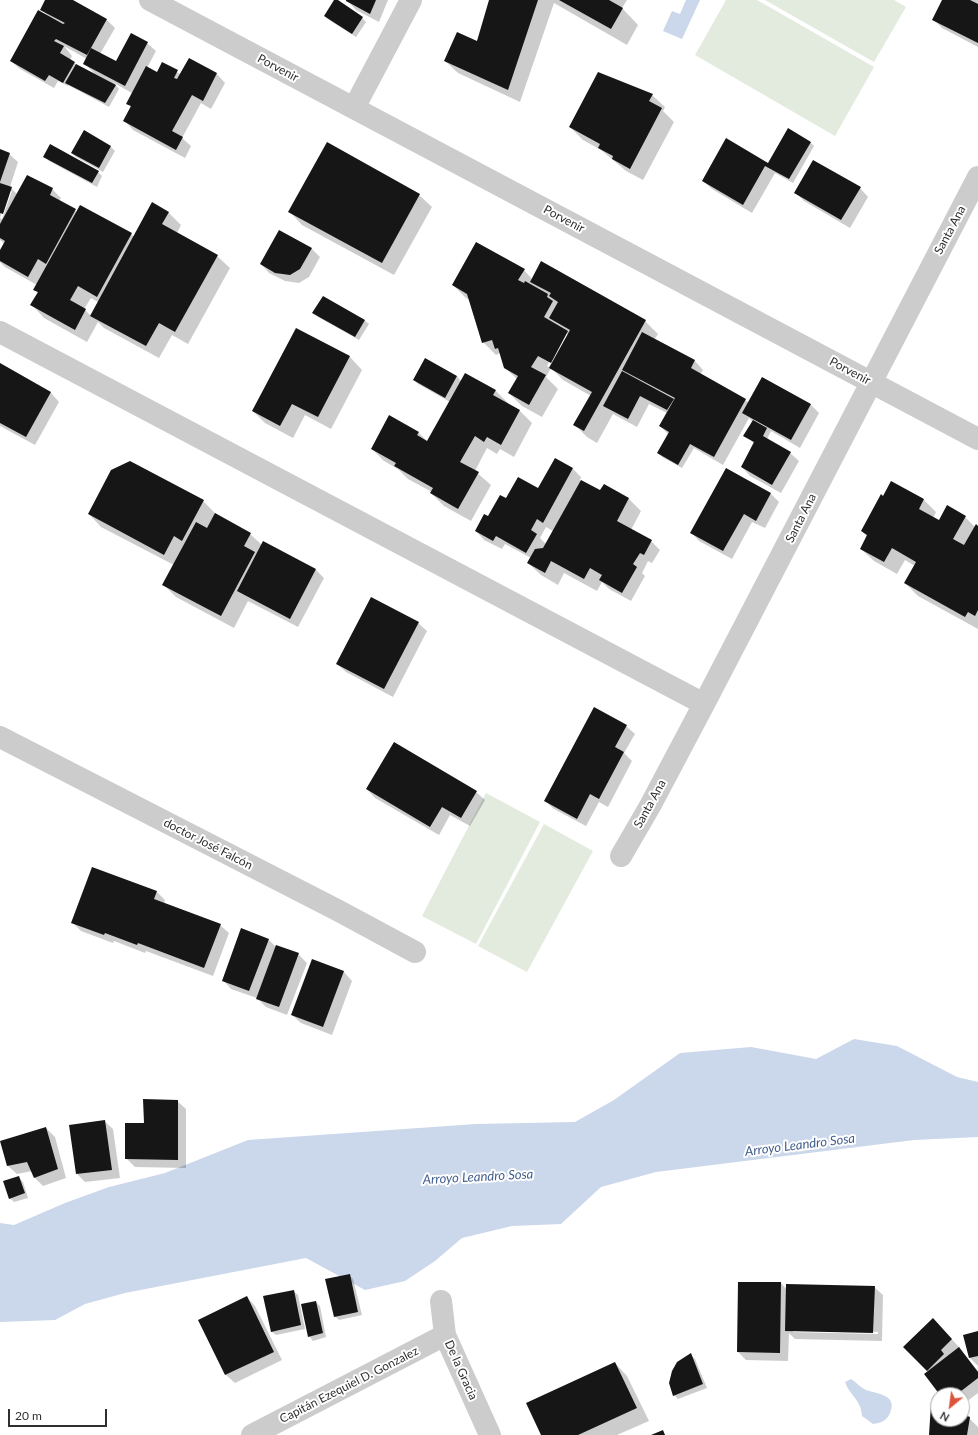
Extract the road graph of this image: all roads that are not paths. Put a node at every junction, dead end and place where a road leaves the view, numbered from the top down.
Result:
1 (150, 0) edge
2 (411, 0) edge
3 (354, 108) junction
4 (978, 177) edge
5 (0, 332) edge
6 (871, 382) junction
7 (978, 439) edge
8 (704, 704) junction
9 (0, 737) edge
10 (621, 856) dead end
11 (415, 952) dead end
12 (442, 1302) dead end
13 (445, 1336) junction
14 (252, 1435) edge
15 (490, 1435) edge

1 - 3 street, Porvenir
2 - 3 street
3 - 6 street, Porvenir
4 - 6 street, Santa Ana
5 - 8 street
6 - 7 street, Porvenir
6 - 8 street, Santa Ana
8 - 10 street, Santa Ana
9 - 11 street, doctor José Falcón
12 - 13 street, De la Gracia
13 - 14 street, Capitán Ezequiel D. Gonzalez
13 - 15 street, De la Gracia

